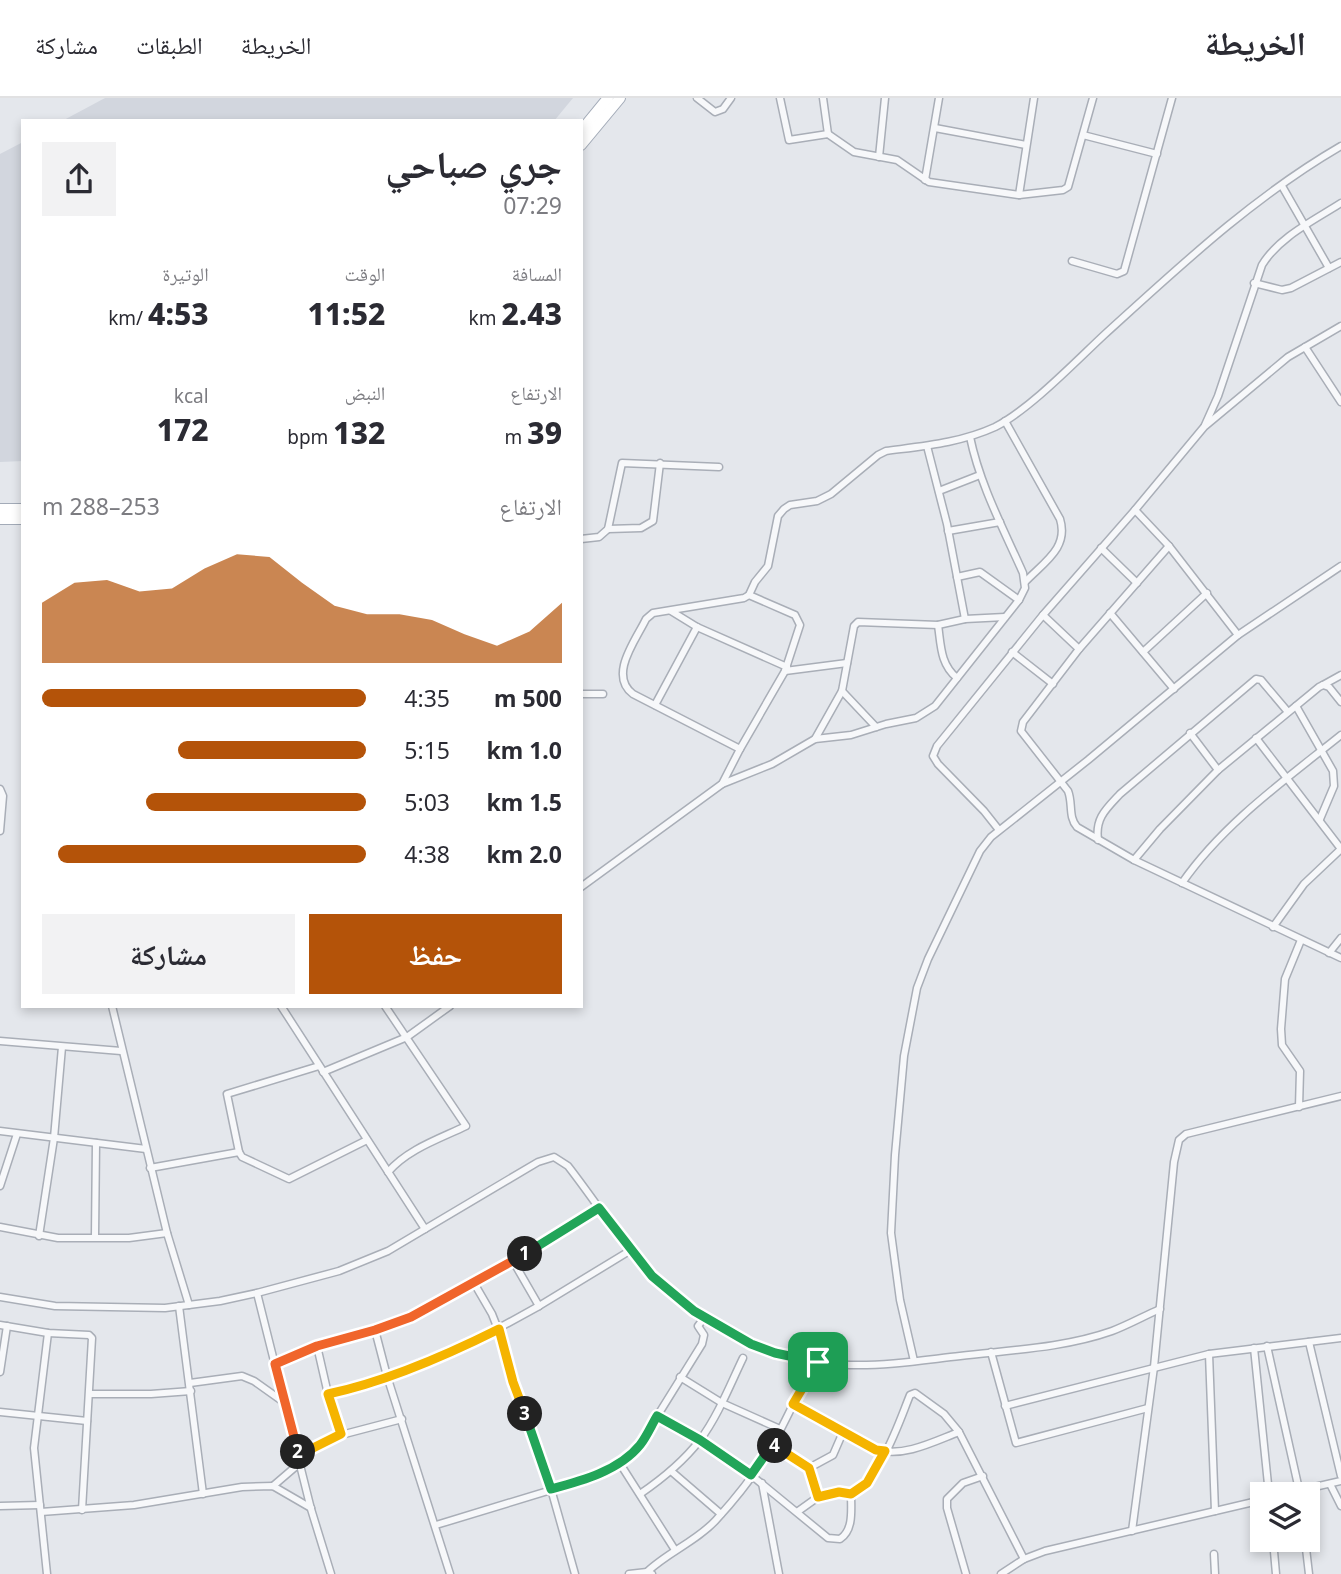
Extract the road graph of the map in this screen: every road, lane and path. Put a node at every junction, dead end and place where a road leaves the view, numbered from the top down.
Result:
1 (608, 98) edge
2 (620, 98) edge
3 (697, 98) edge
4 (732, 98) edge
5 (780, 98) edge
6 (823, 98) edge
7 (885, 98) edge
8 (939, 98) edge
9 (1034, 98) edge
10 (1093, 98) edge
11 (1172, 98) edge
12 (935, 128) junction
13 (583, 129) edge
14 (828, 134) junction
15 (1083, 135) junction
16 (583, 143) edge
17 (1026, 145) junction
18 (1341, 146) edge
19 (1157, 154) junction
20 (879, 157) junction
21 (925, 180) junction
22 (1282, 186) junction
23 (1018, 195) junction
24 (1341, 204) edge
25 (1306, 225) junction
26 (1072, 261) dead end
27 (1341, 262) edge
28 (1329, 268) junction
29 (1254, 283) junction
30 (1341, 326) edge
31 (1305, 346) junction
32 (1341, 402) edge
33 (1005, 421) junction
34 (1204, 427) junction
35 (970, 436) junction
36 (927, 446) junction
37 (660, 463) junction
38 (719, 467) dead end
39 (980, 475) junction
40 (939, 491) junction
41 (0, 509) edge
42 (21, 509) edge
43 (1135, 510) junction
44 (0, 519) edge
45 (21, 519) edge
46 (1000, 522) junction
47 (608, 529) junction
48 (948, 531) junction
49 (583, 539) edge
50 (1169, 546) junction
51 (1101, 548) junction
52 (1341, 566) edge
53 (957, 577) junction
54 (1025, 582) junction
55 (1137, 583) junction
56 (1207, 593) junction
57 (749, 595) junction
58 (1019, 600) junction
59 (671, 611) junction
60 (1110, 613) junction
61 (1043, 615) junction
62 (1005, 617) junction
63 (965, 619) junction
64 (938, 625) junction
65 (697, 627) junction
66 (1238, 635) junction
67 (1079, 649) junction
68 (1013, 652) junction
69 (1143, 652) junction
70 (847, 663) junction
71 (786, 669) junction
72 (1341, 675) edge
73 (957, 678) junction
74 (1053, 684) junction
75 (1323, 685) junction
76 (1174, 689) junction
77 (842, 691) junction
78 (583, 694) edge
79 (603, 694) dead end
80 (1341, 702) edge
81 (655, 705) junction
82 (1296, 706) junction
83 (1288, 712) junction
84 (876, 726) junction
85 (1190, 733) junction
86 (1341, 736) edge
87 (1256, 738) junction
88 (815, 739) junction
89 (740, 748) junction
90 (1323, 750) junction
91 (1218, 770) junction
92 (1288, 778) junction
93 (1061, 781) junction
94 (723, 784) junction
95 (0, 789) edge
96 (1320, 819) junction
97 (999, 830) junction
98 (0, 831) edge
99 (1098, 840) junction
100 (1341, 849) edge
101 (1134, 860) junction
102 (1182, 883) junction
103 (583, 886) edge
104 (1273, 927) junction
105 (1341, 938) edge
106 (1301, 940) junction
107 (1329, 953) junction
108 (1341, 958) edge
109 (112, 1008) edge
110 (282, 1008) edge
111 (386, 1008) edge
112 (447, 1008) edge
113 (407, 1037) junction
114 (1, 1043) edge
115 (62, 1047) junction
116 (121, 1051) junction
117 (321, 1069) junction
118 (1341, 1096) edge
119 (1299, 1107) junction
120 (0, 1131) edge
121 (18, 1134) junction
122 (54, 1138) junction
123 (367, 1140) junction
124 (96, 1143) junction
125 (146, 1149) junction
126 (239, 1152) junction
127 (150, 1168) junction
128 (388, 1172) junction
129 (0, 1186) edge
130 (599, 1208) junction
131 (0, 1227) edge
132 (425, 1229) junction
133 (167, 1233) junction
134 (39, 1236) junction
135 (95, 1237) junction
136 (631, 1250) junction
137 (513, 1261) junction
138 (474, 1283) junction
139 (257, 1293) junction
140 (0, 1297) edge
141 (189, 1305) junction
142 (179, 1306) junction
143 (538, 1306) junction
144 (1160, 1309) junction
145 (704, 1318) junction
146 (4, 1325) edge
147 (499, 1329) junction
148 (375, 1330) junction
149 (48, 1333) junction
150 (1341, 1338) edge
151 (1309, 1342) junction
152 (317, 1346) junction
153 (1267, 1346) junction
154 (1254, 1348) junction
155 (990, 1352) junction
156 (1209, 1354) junction
157 (744, 1358) dead end
158 (914, 1361) junction
159 (818, 1362) junction
160 (275, 1364) junction
161 (1154, 1367) junction
162 (0, 1372) edge
163 (387, 1376) junction
164 (680, 1377) junction
165 (190, 1387) junction
166 (90, 1394) junction
167 (328, 1394) junction
168 (285, 1403) junction
169 (722, 1403) junction
170 (793, 1404) junction
171 (1005, 1406) junction
172 (1149, 1408) junction
173 (0, 1412) edge
174 (38, 1416) junction
175 (657, 1416) junction
176 (402, 1419) junction
177 (87, 1420) junction
178 (780, 1429) junction
179 (843, 1432) junction
180 (959, 1432) junction
181 (341, 1434) junction
182 (700, 1440) junction
183 (772, 1445) junction
184 (885, 1451) junction
185 (300, 1458) junction
186 (620, 1462) junction
187 (809, 1468) junction
188 (671, 1471) junction
189 (751, 1475) junction
190 (983, 1476) junction
191 (1341, 1479) edge
192 (1268, 1482) edge
193 (1298, 1482) edge
194 (762, 1483) junction
195 (1330, 1484) junction
196 (274, 1486) junction
197 (1320, 1487) edge
198 (551, 1489) junction
199 (203, 1494) junction
200 (640, 1494) junction
201 (851, 1494) junction
202 (818, 1497) junction
203 (1250, 1503) edge
204 (0, 1506) edge
205 (1341, 1506) edge
206 (40, 1508) junction
207 (312, 1509) junction
208 (82, 1510) junction
209 (1215, 1511) junction
210 (797, 1512) junction
211 (721, 1514) junction
212 (436, 1525) junction
213 (1132, 1531) junction
214 (675, 1550) junction
215 (1274, 1552) edge
216 (1306, 1552) edge
217 (1214, 1554) dead end
218 (1024, 1559) junction
219 (650, 1573) edge
220 (47, 1574) edge
221 (331, 1574) edge
222 (450, 1574) edge
223 (575, 1574) edge
224 (629, 1574) edge
225 (779, 1574) edge
226 (966, 1574) edge
227 (1001, 1574) edge
228 (1215, 1574) edge
229 (1276, 1574) edge
230 (1309, 1574) edge

1 - 13 main road
2 - 16 main road
3 - 4 street
5 - 14 street
6 - 14 street
7 - 20 street
8 - 12 street
9 - 17 street
10 - 15 street
11 - 19 street
12 - 17 street
12 - 21 street
14 - 20 street
15 - 19 street
15 - 23 street
17 - 23 street
18 - 22 street
19 - 26 street
20 - 21 street
21 - 23 street
22 - 25 street
22 - 33 street
24 - 25 street
25 - 28 street
25 - 29 street
27 - 28 street
28 - 29 street
29 - 34 street
30 - 31 street
31 - 32 street
31 - 34 street
33 - 35 street
33 - 54 street
34 - 43 street
35 - 36 street
35 - 39 street
36 - 40 street
36 - 57 street
37 - 38 street
37 - 47 street
37 - 47 street
39 - 40 street
39 - 46 street
40 - 48 street
41 - 42 main road
43 - 50 street
43 - 51 street
44 - 45 main road
46 - 48 street
46 - 54 street
47 - 49 street
48 - 53 street
50 - 55 street
50 - 56 street
51 - 55 street
51 - 61 street
52 - 66 street
53 - 58 street
53 - 63 street
54 - 58 street
55 - 60 street
56 - 66 street
56 - 69 street
57 - 59 street
57 - 71 street
58 - 62 street
59 - 65 street
59 - 81 street
60 - 67 street
60 - 69 street
61 - 67 street
61 - 68 street
62 - 63 street
62 - 73 street
63 - 64 street
64 - 70 street
64 - 73 street
65 - 71 street
65 - 81 street
66 - 76 street
67 - 74 street
68 - 74 street
68 - 97 street
69 - 76 street
70 - 71 street
70 - 77 street
71 - 89 street
72 - 75 street
73 - 84 street
74 - 93 street
75 - 80 street
75 - 82 street
76 - 93 street
77 - 84 street
77 - 88 street
78 - 79 street
81 - 89 street
82 - 83 street
82 - 90 street
83 - 85 street
83 - 87 street
84 - 88 street
85 - 91 street
85 - 99 street
86 - 90 street
87 - 91 street
87 - 92 street
88 - 94 street
89 - 94 street
90 - 92 street
90 - 96 street
91 - 101 street
92 - 96 street
92 - 102 street
93 - 97 street
93 - 99 street
94 - 103 street
95 - 98 street
96 - 100 street
97 - 158 street
99 - 101 street
100 - 104 street
101 - 102 street
102 - 104 street
104 - 106 street
105 - 107 street
106 - 107 street
106 - 119 street
107 - 108 street
109 - 116 street
110 - 117 street
111 - 113 street
112 - 113 street
113 - 117 street
113 - 128 street
114 - 115 street
115 - 116 street
115 - 122 street
116 - 125 street
117 - 123 street
117 - 126 street
118 - 119 street
119 - 144 street
120 - 121 street
121 - 122 street
121 - 129 street
122 - 124 street
122 - 134 street
123 - 126 street
123 - 128 street
124 - 125 street
124 - 135 street
125 - 127 street
126 - 127 street
127 - 133 street
128 - 132 street
130 - 132 street
130 - 136 street
130 - 137 street
131 - 134 street
132 - 139 street
133 - 135 street
133 - 141 street
134 - 135 street
136 - 143 street
136 - 145 street
137 - 138 street
137 - 143 street
138 - 147 street
138 - 148 street
139 - 141 street
139 - 160 street
140 - 142 street
141 - 142 street
142 - 165 street
143 - 147 street
144 - 155 street
144 - 161 street
145 - 159 street
145 - 164 street
146 - 149 street
146 - 162 street
147 - 163 street
147 - 198 street
148 - 152 street
148 - 163 street
149 - 166 street
149 - 174 street
150 - 151 street
151 - 153 street
151 - 191 street
152 - 160 street
152 - 167 street
153 - 154 street
153 - 193 street
154 - 156 street
154 - 192 street
155 - 158 street
155 - 171 street
156 - 161 street
156 - 209 street
157 - 169 street
158 - 159 street
159 - 170 street
160 - 168 street
161 - 171 street
161 - 172 street
163 - 167 street
163 - 176 street
164 - 169 street
164 - 175 street
165 - 166 street
165 - 168 street
165 - 199 street
166 - 177 street
167 - 181 street
168 - 185 street
169 - 178 street
169 - 182 street
170 - 178 street
170 - 179 street
171 - 172 street
172 - 213 street
173 - 174 street
174 - 177 street
174 - 206 street
175 - 182 street
175 - 186 street
176 - 181 street
176 - 212 street
177 - 208 street
178 - 183 street
179 - 184 street
179 - 187 street
180 - 184 street
180 - 184 street
180 - 190 street
181 - 185 street
182 - 188 street
182 - 189 street
183 - 187 street
183 - 189 street
184 - 201 street
185 - 196 street
185 - 207 street
186 - 198 street
186 - 200 street
187 - 202 street
188 - 200 street
188 - 211 street
189 - 194 street
189 - 211 street
190 - 218 street
190 - 226 street
191 - 195 street
194 - 210 street
194 - 225 street
195 - 197 street
195 - 205 street
196 - 199 street
196 - 207 street
198 - 212 street
198 - 223 street
199 - 208 street
200 - 214 street
201 - 202 street
201 - 210 street
202 - 210 street
203 - 209 street
204 - 206 street
206 - 208 street
206 - 220 street
207 - 221 street
209 - 213 street
211 - 214 street
212 - 222 street
213 - 218 street
214 - 219 street
215 - 229 street
216 - 230 street
217 - 228 street
218 - 227 street
219 - 224 street

